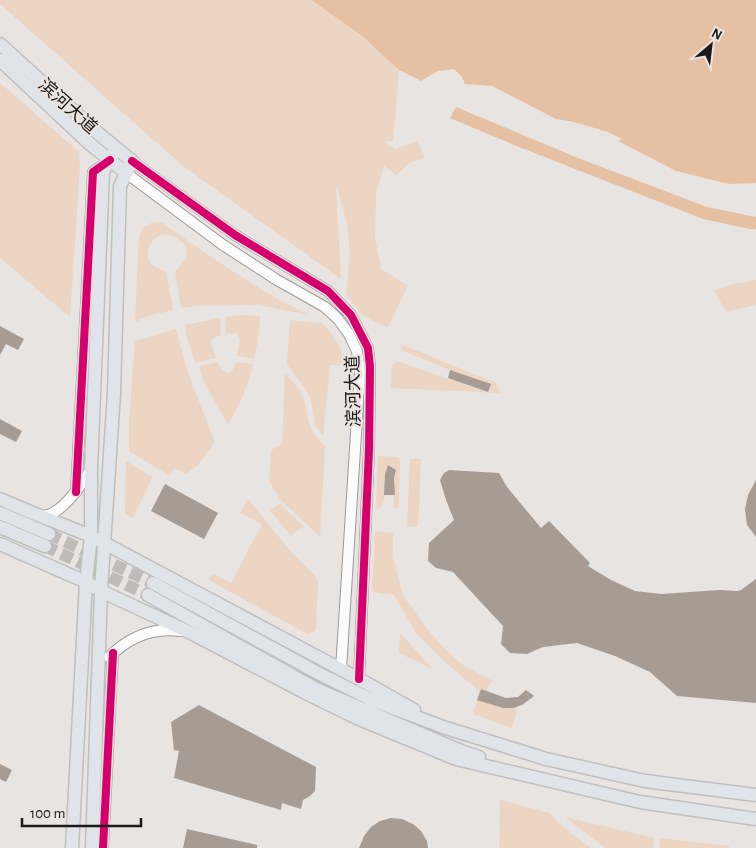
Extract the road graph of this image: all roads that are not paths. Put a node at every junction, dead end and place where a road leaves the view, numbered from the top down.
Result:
1 (0, 44) edge
2 (0, 60) edge
3 (116, 148) junction
4 (110, 160) junction
5 (132, 161) junction
6 (126, 173) junction
7 (91, 469) junction
8 (76, 492) junction
9 (0, 499) edge
10 (30, 512) junction
11 (0, 513) edge
12 (0, 527) edge
13 (91, 536) junction
14 (104, 543) junction
15 (0, 544) edge
16 (86, 582) junction
17 (154, 583) tunnel mouth
18 (101, 591) junction
19 (148, 596) tunnel mouth
20 (191, 633) junction
21 (113, 654) junction
22 (341, 669) junction
23 (98, 672) junction
24 (359, 679) junction
25 (446, 728) junction
26 (548, 780) junction
27 (756, 795) edge
28 (756, 819) edge
29 (72, 848) edge
30 (92, 848) edge
31 (103, 848) edge

1 - 3 main road, 滨河大道
2 - 4 main road, 滨河大道
3 - 4 main road
3 - 5 main road, 滨河大道
4 - 6 main road, 滨河大道
4 - 7 main road
4 - 8 street
5 - 6 main road
5 - 24 street, 滨河大道
6 - 14 main road
6 - 22 street, 滨河大道
7 - 8 street
7 - 13 main road
8 - 10 street
9 - 10 main road
10 - 13 main road
11 - 12 main road
13 - 14 main road
13 - 16 main road
14 - 18 main road
14 - 22 main road
15 - 16 main road
16 - 18 main road
16 - 29 main road
17 - 25 main road
18 - 20 main road
18 - 23 main road
19 - 26 main road
20 - 21 street
20 - 26 main road
21 - 23 street
21 - 31 street
22 - 24 main road
23 - 30 main road
24 - 25 main road
25 - 27 main road
26 - 28 main road

